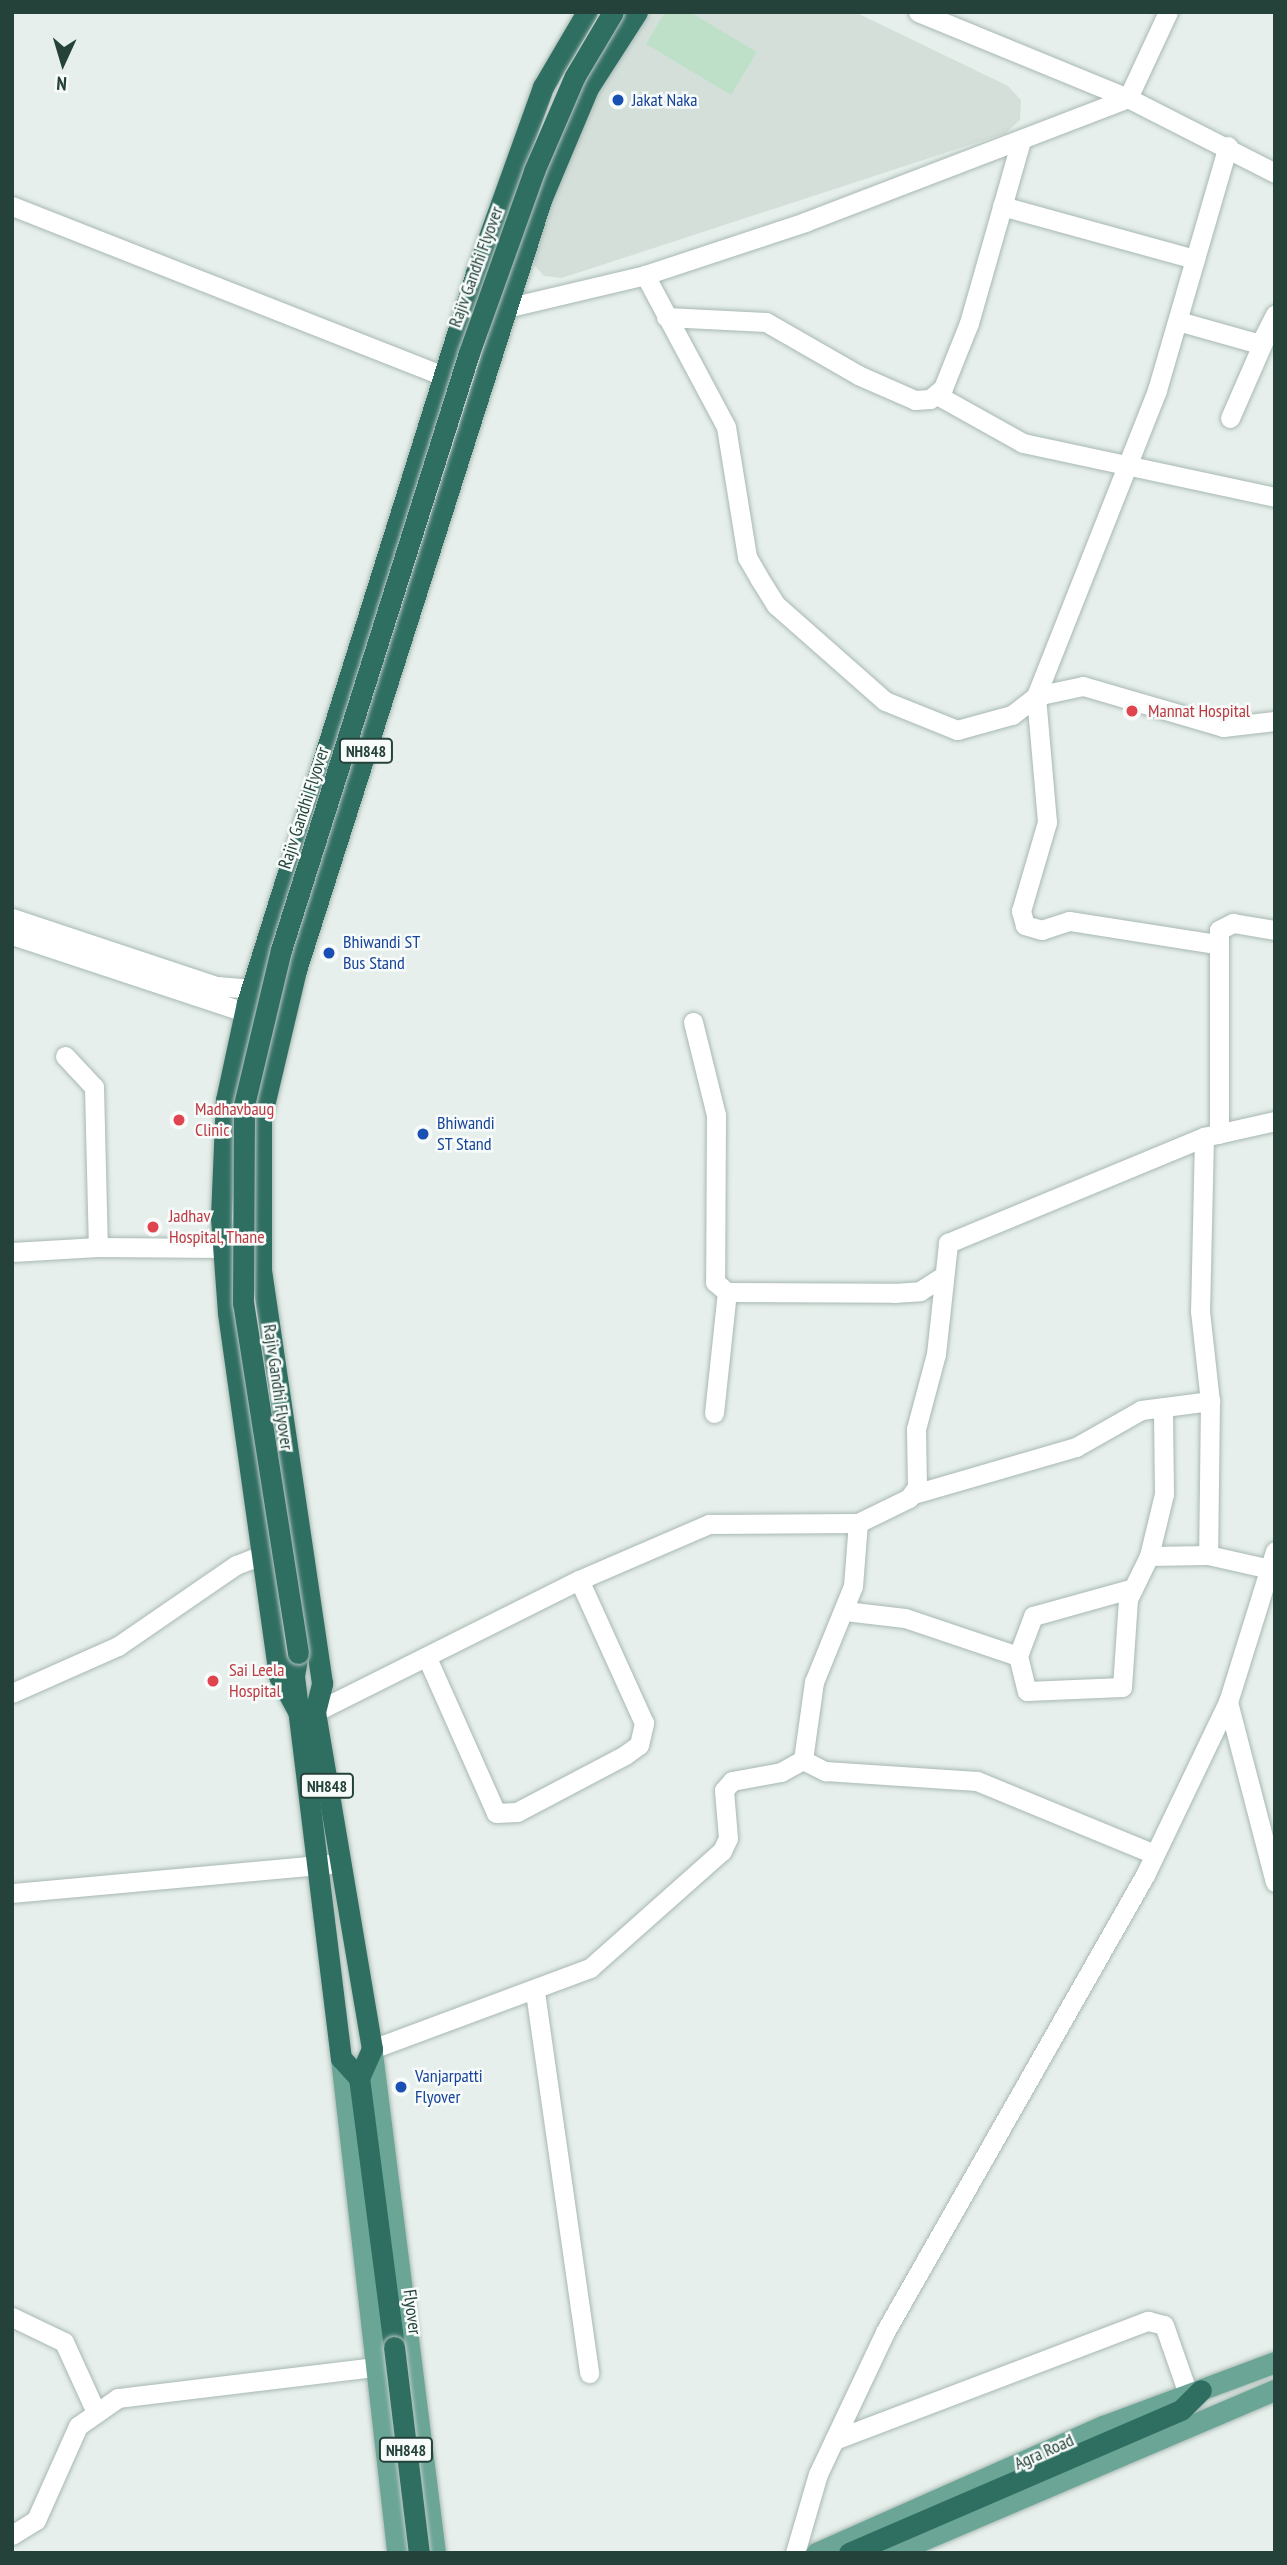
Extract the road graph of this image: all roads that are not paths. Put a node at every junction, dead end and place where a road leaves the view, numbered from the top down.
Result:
1 (587, 12) edge
2 (613, 12) edge
3 (638, 12) edge
4 (918, 12) edge
5 (1168, 12) edge
6 (1128, 98) junction
7 (1021, 141) junction
8 (1228, 146) junction
9 (1275, 173) edge
10 (12, 206) edge
11 (1002, 206) junction
12 (1195, 258) junction
13 (645, 275) junction
14 (506, 308) junction
15 (1275, 315) edge
16 (463, 317) junction
17 (666, 317) junction
18 (1178, 321) junction
19 (1264, 340) junction
20 (446, 376) junction
21 (481, 390) junction
22 (937, 395) junction
23 (1230, 418) dead end
24 (1127, 469) junction
25 (1275, 498) edge
26 (1036, 696) junction
27 (1275, 721) edge
28 (12, 918) edge
29 (1275, 930) edge
30 (12, 935) edge
31 (1216, 943) junction
32 (252, 987) junction
33 (288, 994) junction
34 (245, 1014) junction
35 (281, 1022) junction
36 (694, 1022) dead end
37 (65, 1056) dead end
38 (1275, 1121) edge
39 (1211, 1135) junction
40 (98, 1247) junction
41 (223, 1248) junction
42 (12, 1252) edge
43 (940, 1278) junction
44 (727, 1292) junction
45 (1210, 1401) junction
46 (1163, 1408) junction
47 (280, 1413) junction
48 (714, 1413) dead end
49 (244, 1419) junction
50 (914, 1494) junction
51 (858, 1523) junction
52 (265, 1554) junction
53 (1208, 1555) junction
54 (1149, 1556) junction
55 (1270, 1560) edge
56 (579, 1580) junction
57 (1132, 1588) junction
58 (845, 1611) junction
59 (1018, 1656) junction
60 (428, 1660) junction
61 (12, 1693) edge
62 (1228, 1702) junction
63 (307, 1714) junction
64 (803, 1760) junction
65 (1154, 1854) junction
66 (340, 1863) junction
67 (316, 1866) junction
68 (1275, 1882) edge
69 (12, 1893) edge
70 (535, 1992) junction
71 (372, 2051) junction
72 (341, 2058) junction
73 (360, 2080) junction
74 (12, 2317) edge
75 (411, 2361) junction
76 (1275, 2362) edge
77 (377, 2367) junction
78 (589, 2374) dead end
79 (1275, 2390) edge
80 (1190, 2398) junction
81 (95, 2410) junction
82 (834, 2440) junction
83 (12, 2535) edge
84 (895, 2552) edge
85 (397, 2553) edge
86 (419, 2553) edge
87 (435, 2553) edge
88 (795, 2553) edge
89 (816, 2553) edge
90 (849, 2553) edge

1 - 16 highway, NH848
2 - 63 highway, Rajiv Gandhi Flyover, bridge
3 - 14 highway, NH848
4 - 6 street
5 - 6 street
6 - 7 street
6 - 8 street
7 - 11 street
7 - 13 street
8 - 9 street
8 - 12 street
10 - 20 street
11 - 12 street
11 - 22 street
12 - 18 street
13 - 14 street
13 - 17 street
14 - 16 street
14 - 21 highway, NH848
15 - 19 street
16 - 20 highway, NH848
17 - 22 street
17 - 26 street
18 - 19 street
18 - 24 street
19 - 23 street
20 - 21 street
20 - 32 highway, NH848
21 - 33 highway, NH848
22 - 24 street
24 - 25 street
24 - 26 street
26 - 27 street
26 - 31 street
28 - 32 street
29 - 31 street
30 - 34 street
31 - 39 street
32 - 33 street
32 - 34 highway, NH848
33 - 35 highway, NH848
34 - 35 street
34 - 41 highway, NH848
35 - 47 highway, NH848
36 - 44 street
37 - 40 street
38 - 39 street
39 - 43 street
39 - 45 street
40 - 41 street
40 - 42 street
41 - 49 highway, NH848
43 - 44 street
43 - 50 street
44 - 48 street
45 - 46 street
45 - 53 street
46 - 50 street
46 - 54 street
47 - 49 street
47 - 63 highway, NH848
49 - 52 highway, NH848
50 - 51 street
51 - 56 street
51 - 58 street
52 - 61 street
52 - 63 highway, NH848
53 - 54 street
53 - 55 street
54 - 57 street
55 - 62 street
56 - 60 street
56 - 60 street
57 - 59 street
57 - 59 street
58 - 59 street
58 - 64 street
60 - 63 street
62 - 65 street
62 - 68 street
63 - 66 highway, NH848
63 - 67 highway, NH848
64 - 65 street
64 - 70 street
65 - 82 street
66 - 67 street
66 - 71 highway, NH848
67 - 69 street
67 - 72 highway, NH848
70 - 71 street
70 - 78 street
71 - 73 highway
71 - 75 main road
72 - 73 highway
72 - 77 main road
73 - 86 highway, Flyover / NH848, bridge
74 - 81 street
75 - 77 street
75 - 87 main road
76 - 80 main road, Agra Road
77 - 81 street
77 - 85 main road
79 - 84 main road, Agra Road
80 - 82 street
80 - 89 main road, Agra Road
80 - 90 highway
81 - 83 street
82 - 88 street

